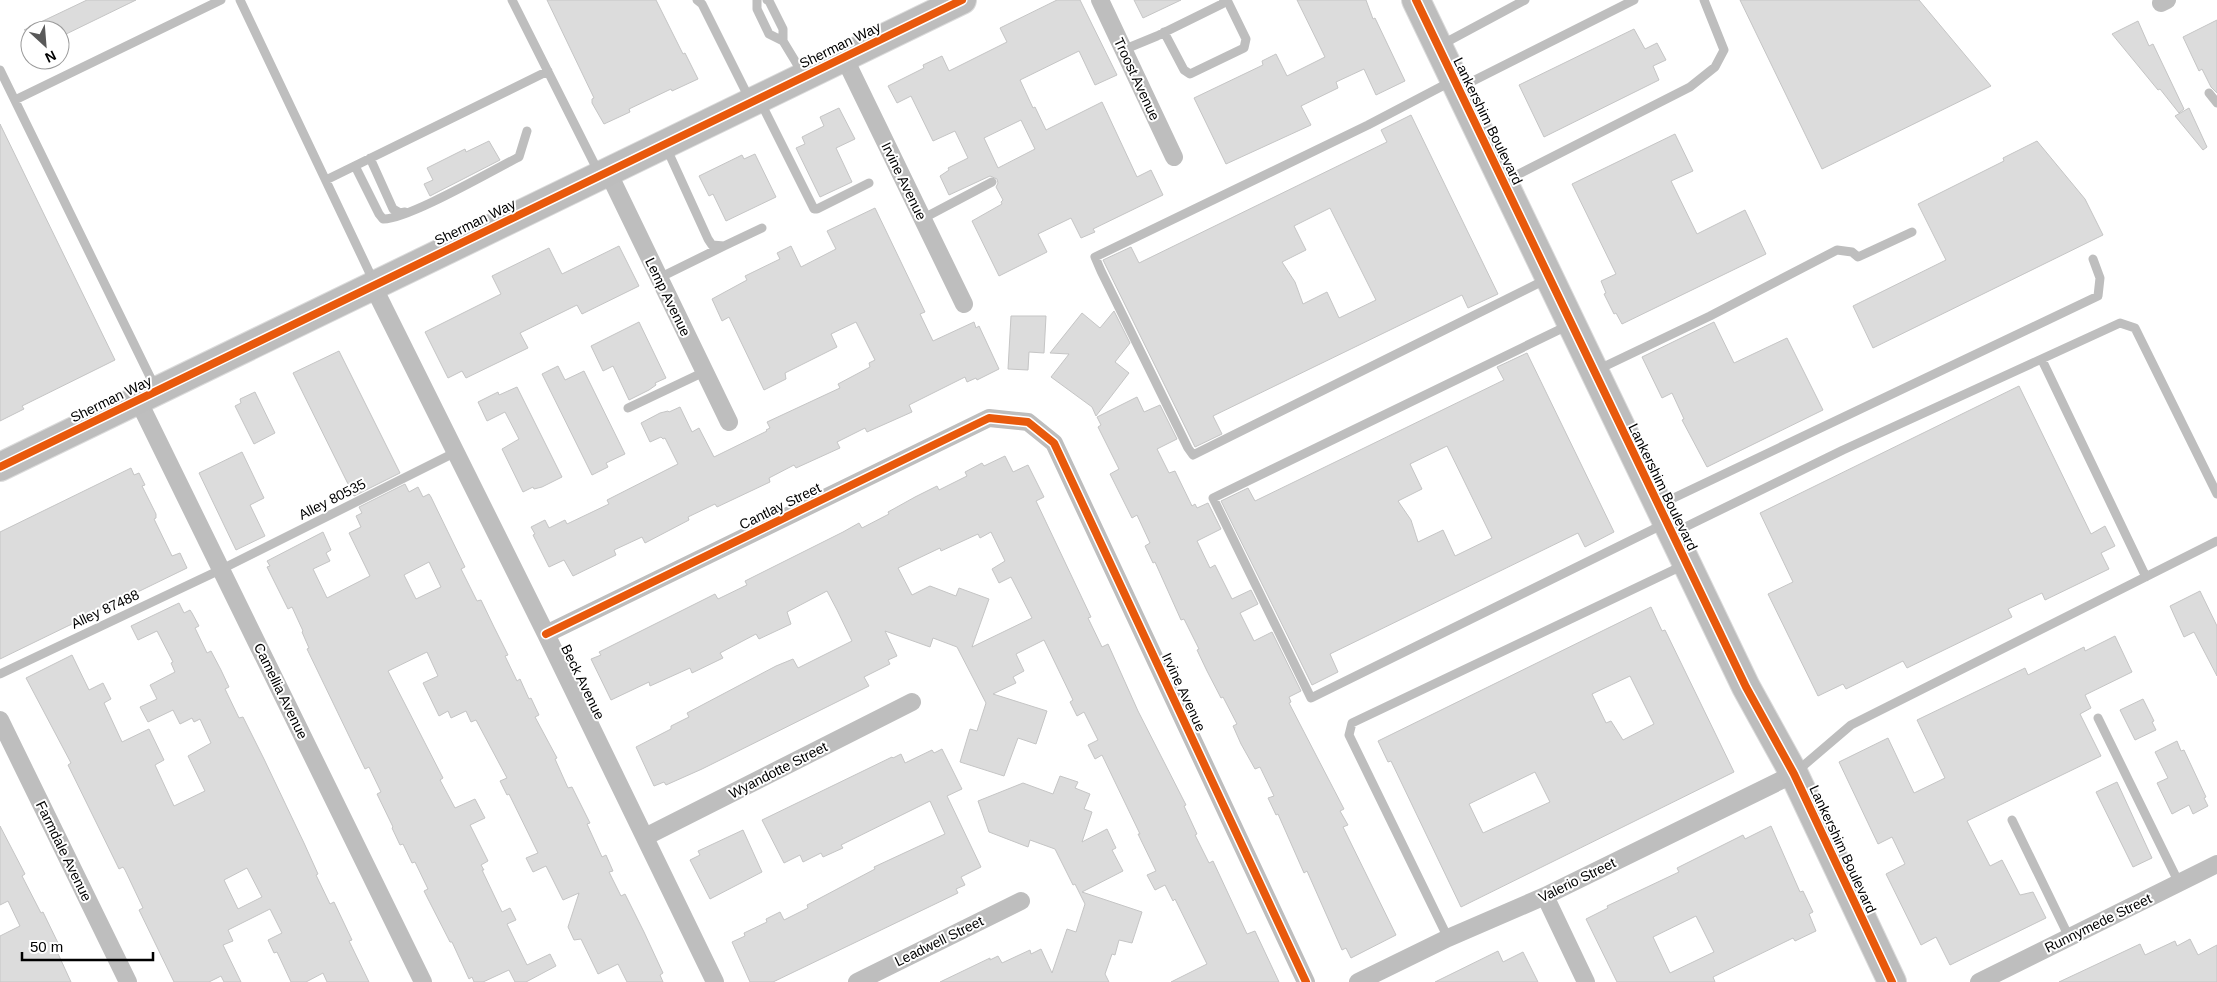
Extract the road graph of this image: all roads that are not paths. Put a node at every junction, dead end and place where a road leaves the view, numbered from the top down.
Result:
1 (221, 0) edge
2 (240, 0) edge
3 (512, 0) edge
4 (697, 0) edge
5 (757, 0) edge
6 (766, 0) edge
7 (962, 0) edge
8 (1100, 0) edge
9 (1226, 0) edge
10 (1416, 0) edge
11 (1525, 0) edge
12 (1634, 0) edge
13 (1704, 0) edge
14 (1164, 32) junction
15 (783, 41) junction
16 (1438, 47) junction
17 (1123, 50) junction
18 (844, 57) junction
19 (0, 70) edge
20 (548, 71) junction
21 (805, 76) junction
22 (1456, 84) junction
23 (2209, 93) dead end
24 (15, 100) junction
25 (755, 100) junction
26 (2217, 103) edge
27 (527, 131) dead end
28 (664, 144) junction
29 (1174, 157) dead end
30 (370, 158) junction
31 (355, 166) junction
32 (604, 174) junction
33 (326, 180) junction
34 (992, 182) dead end
35 (1503, 182) junction
36 (869, 183) dead end
37 (411, 212) junction
38 (922, 218) junction
39 (762, 228) dead end
40 (1912, 232) dead end
41 (724, 246) junction
42 (2093, 259) dead end
43 (1549, 277) junction
44 (659, 278) junction
45 (374, 285) junction
46 (964, 304) dead end
47 (1572, 324) junction
48 (2042, 360) junction
49 (1594, 371) junction
50 (704, 372) junction
51 (148, 396) junction
52 (628, 408) dead end
53 (729, 422) dead end
54 (1028, 422) joint
55 (454, 453) junction
56 (0, 467) edge
57 (2217, 494) edge
58 (1666, 520) junction
59 (2217, 542) edge
60 (1686, 564) junction
61 (222, 569) junction
62 (2146, 576) junction
63 (546, 634) junction
64 (0, 674) edge
65 (912, 702) dead end
66 (2098, 718) dead end
67 (0, 720) edge
68 (1794, 774) junction
69 (2012, 820) dead end
70 (645, 837) junction
71 (2217, 865) edge
72 (2179, 884) junction
73 (1545, 896) junction
74 (1021, 901) dead end
75 (2069, 937) junction
76 (1448, 938) junction
77 (128, 982) edge
78 (423, 982) edge
79 (715, 982) edge
80 (857, 982) edge
81 (1306, 982) edge
82 (1358, 982) edge
83 (1586, 982) edge
84 (1892, 982) edge
85 (1979, 982) edge

1 - 24 lane
2 - 33 lane
3 - 20 lane
4 - 25 lane
5 - 15 lane
6 - 15 lane
7 - 18 main road, Sherman Way
8 - 17 street, Troost Avenue
9 - 14 lane
9 - 14 lane
10 - 16 main road, Lankershim Boulevard
11 - 16 lane
12 - 22 lane
13 - 35 lane
14 - 17 lane
15 - 21 lane
16 - 22 main road, Lankershim Boulevard
17 - 29 street, Troost Avenue
18 - 21 main road, Sherman Way
18 - 38 street, Irvine Avenue
19 - 24 lane
20 - 30 lane
20 - 32 lane
21 - 25 main road, Sherman Way
22 - 35 main road, Lankershim Boulevard
22 - 43 lane
23 - 26 lane
24 - 51 lane
25 - 28 main road, Sherman Way
25 - 36 lane
27 - 37 lane
28 - 32 main road, Sherman Way
28 - 41 lane
30 - 31 lane
30 - 37 lane
31 - 33 lane
31 - 37 lane
32 - 44 street, Lemp Avenue
32 - 45 main road, Sherman Way
33 - 45 lane
34 - 38 lane
35 - 43 main road, Lankershim Boulevard
38 - 46 street, Irvine Avenue
39 - 41 lane
40 - 49 lane
41 - 44 lane
42 - 58 lane
43 - 47 main road, Lankershim Boulevard
44 - 50 street, Lemp Avenue
45 - 51 main road, Sherman Way
45 - 55 street, Beck Avenue
47 - 49 main road, Lankershim Boulevard
47 - 58 lane
48 - 57 lane
48 - 58 lane
48 - 62 lane
49 - 58 main road, Lankershim Boulevard
50 - 52 lane
50 - 53 street, Lemp Avenue
51 - 56 main road, Sherman Way
51 - 61 street, Camellia Avenue
54 - 63 street, Cantlay Street
54 - 81 street, Irvine Avenue
55 - 61 lane, Alley 80535
55 - 63 street, Beck Avenue
58 - 60 main road, Lankershim Boulevard
59 - 62 lane
60 - 68 main road, Lankershim Boulevard
60 - 76 lane
61 - 64 lane, Alley 87488
61 - 78 street, Camellia Avenue
62 - 68 lane
63 - 70 street, Beck Avenue
65 - 70 street, Wyandotte Street
66 - 72 lane
67 - 77 street, Farmdale Avenue
68 - 73 street, Valerio Street
68 - 84 main road, Lankershim Boulevard
69 - 75 lane
70 - 79 street, Beck Avenue
71 - 72 street, Runnymede Street
72 - 75 street, Runnymede Street
73 - 76 street, Valerio Street
73 - 83 street
74 - 80 street, Leadwell Street
75 - 85 street, Runnymede Street
76 - 82 street, Valerio Street

